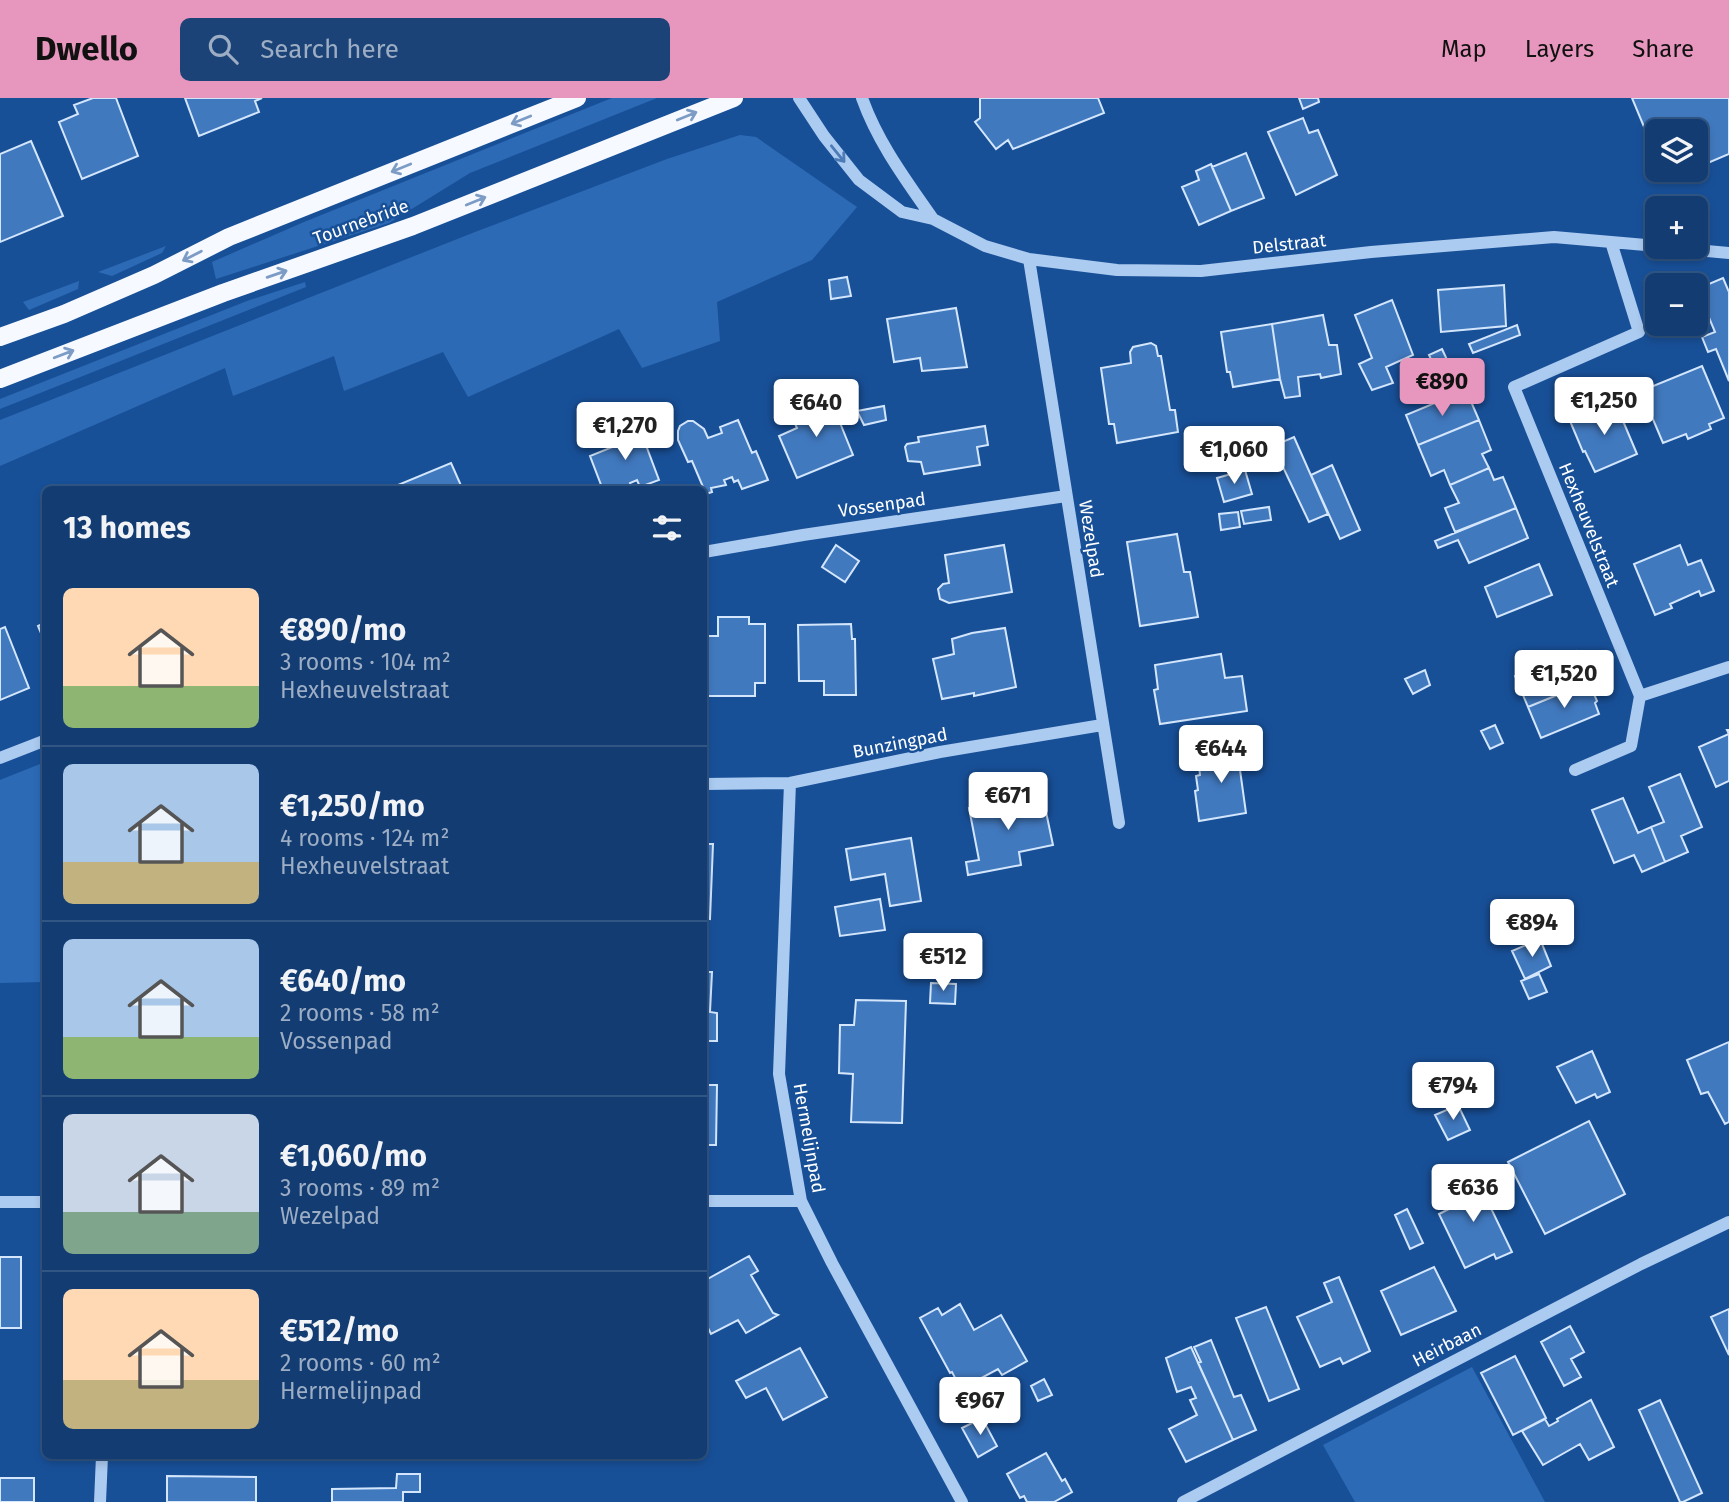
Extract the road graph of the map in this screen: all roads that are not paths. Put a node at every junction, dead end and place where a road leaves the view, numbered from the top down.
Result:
1 (577, 98) edge
2 (734, 98) edge
3 (799, 98) edge
4 (862, 98) edge
5 (933, 219) junction
6 (1611, 242) junction
7 (1645, 245) edge
8 (1708, 251) edge
9 (1729, 253) edge
10 (1029, 259) junction
11 (0, 337) edge
12 (0, 379) edge
13 (1066, 496) junction
14 (707, 551) edge
15 (1729, 667) edge
16 (1640, 696) junction
17 (1102, 725) junction
18 (42, 742) edge
19 (0, 758) edge
20 (1575, 770) dead end
21 (790, 783) junction
22 (707, 784) edge
23 (1119, 823) dead end
24 (707, 1201) edge
25 (801, 1201) junction
26 (0, 1202) edge
27 (42, 1202) edge
28 (1729, 1222) edge
29 (102, 1459) edge
30 (100, 1502) edge
31 (962, 1502) edge
32 (1183, 1502) edge

1 -> 11 main road, Tournebride
12 -> 2 main road, Tournebride
3 -> 5 street, Delstraat
4 - 5 street, Delstraat
5 - 10 street, Delstraat
6 - 7 street, Delstraat
6 - 10 street, Delstraat
6 - 16 street, Hexheuvelstraat
8 - 9 street
10 - 13 street, Wezelpad
13 - 14 street, Vossenpad
13 - 17 street, Wezelpad
15 - 16 street
16 - 20 street
17 - 21 street, Bunzingpad
17 - 23 street, Wezelpad
18 - 19 street
21 - 22 street, Bunzingpad
21 - 25 street, Hermelijnpad
24 - 25 street
25 - 31 street, Hermelijnpad
26 - 27 street
28 - 32 street, Heirbaan
29 - 30 street

